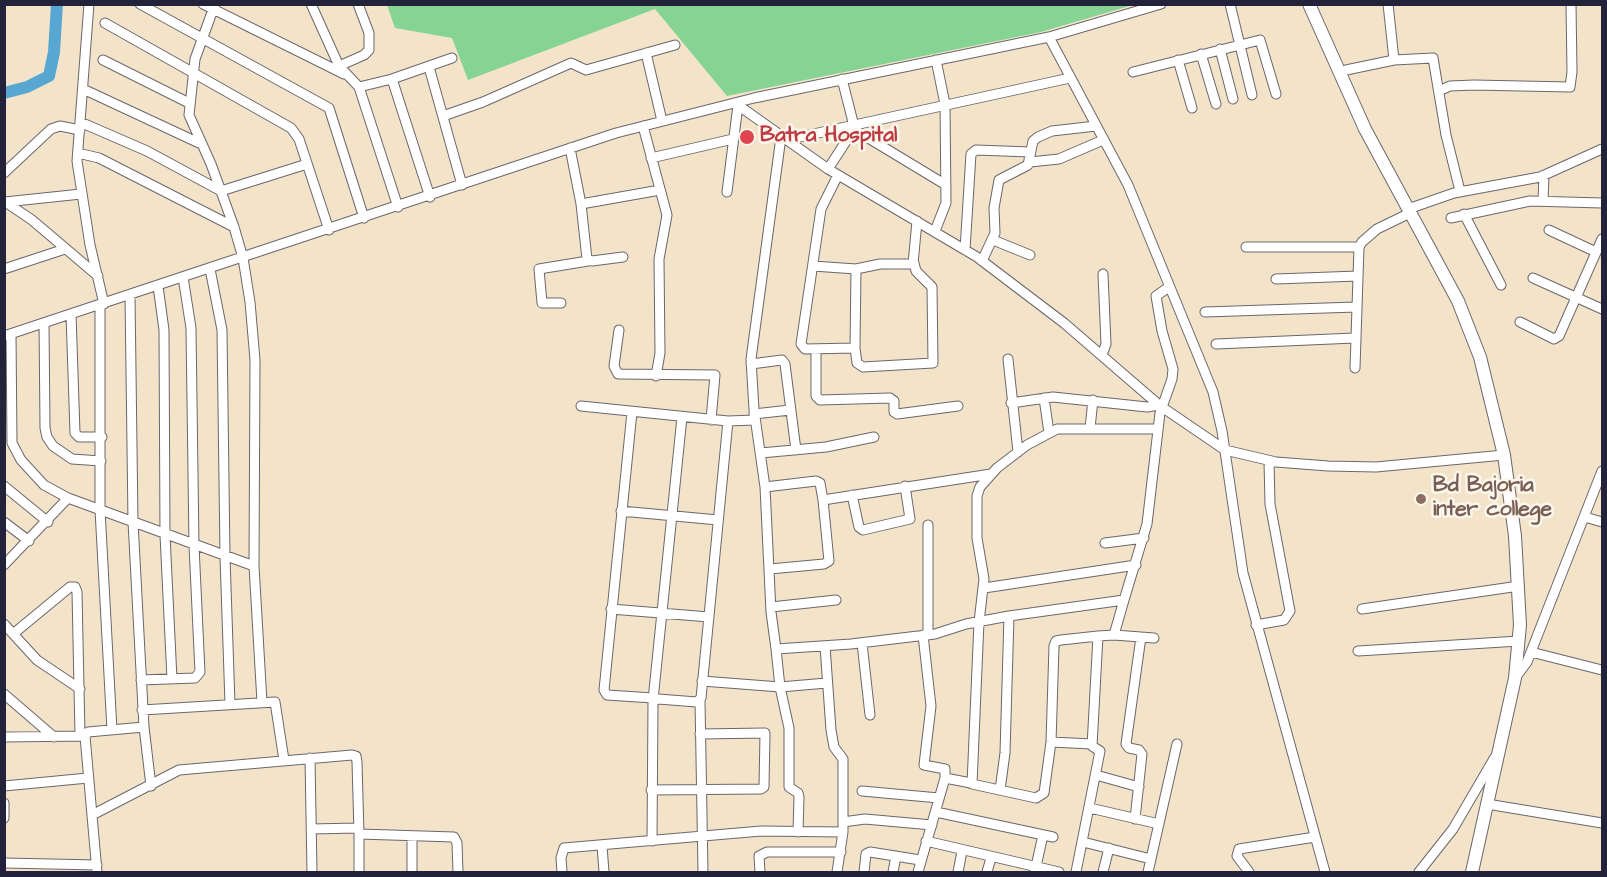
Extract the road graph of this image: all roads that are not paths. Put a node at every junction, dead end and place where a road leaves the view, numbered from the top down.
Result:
1 (89, 4) edge
2 (140, 4) edge
3 (203, 4) edge
4 (311, 4) edge
5 (358, 4) edge
6 (1161, 4) edge
7 (1230, 4) edge
8 (1309, 4) edge
9 (1317, 4) edge
10 (1388, 4) edge
11 (1571, 4) edge
12 (214, 7) edge
13 (105, 23) dead end
14 (1048, 37) junction
15 (201, 38) junction
16 (1239, 44) junction
17 (675, 45) dead end
18 (1220, 49) junction
19 (646, 53) junction
20 (1201, 54) junction
21 (452, 58) dead end
22 (103, 60) dead end
23 (936, 60) junction
24 (1178, 60) junction
25 (1394, 60) junction
26 (339, 66) junction
27 (429, 67) junction
28 (1346, 70) junction
29 (193, 72) junction
30 (1133, 72) dead end
31 (346, 75) junction
32 (1070, 78) junction
33 (392, 79) junction
34 (842, 79) junction
35 (358, 87) junction
36 (83, 89) junction
37 (1439, 91) junction
38 (1276, 94) dead end
39 (1252, 95) dead end
40 (1233, 99) dead end
41 (189, 103) junction
42 (736, 104) junction
43 (945, 104) junction
44 (1216, 104) dead end
45 (1192, 108) dead end
46 (443, 116) junction
47 (662, 121) junction
48 (80, 126) junction
49 (643, 126) junction
50 (1096, 126) junction
51 (854, 127) junction
52 (784, 138) junction
53 (733, 139) junction
54 (1103, 140) junction
55 (199, 143) junction
56 (570, 147) junction
57 (1602, 149) edge
58 (78, 153) junction
59 (1030, 157) junction
60 (651, 158) junction
61 (307, 164) junction
62 (828, 169) junction
63 (4, 172) edge
64 (838, 175) junction
65 (1544, 175) junction
66 (462, 185) junction
67 (946, 185) junction
68 (221, 190) junction
69 (660, 190) junction
70 (1460, 191) junction
71 (727, 192) dead end
72 (81, 194) junction
73 (429, 197) junction
74 (1543, 200) junction
75 (5, 202) edge
76 (1602, 203) edge
77 (581, 204) junction
78 (398, 207) junction
79 (1411, 209) junction
80 (1464, 214) junction
81 (364, 218) junction
82 (1450, 218) dead end
83 (917, 221) junction
84 (234, 227) junction
85 (329, 230) junction
86 (1549, 230) dead end
87 (935, 231) junction
88 (1602, 239) edge
89 (993, 240) junction
90 (1246, 248) dead end
91 (1359, 248) junction
92 (65, 249) junction
93 (965, 250) junction
94 (1596, 252) junction
95 (1030, 255) dead end
96 (622, 257) dead end
97 (243, 258) junction
98 (588, 261) junction
99 (982, 261) junction
100 (914, 263) junction
101 (813, 266) junction
102 (210, 268) junction
103 (4, 269) edge
104 (856, 269) junction
105 (1103, 274) dead end
106 (98, 276) junction
107 (1358, 276) junction
108 (183, 278) junction
109 (1533, 278) dead end
110 (1276, 279) dead end
111 (1501, 285) dead end
112 (158, 286) junction
113 (1170, 287) junction
114 (130, 295) junction
115 (1576, 297) junction
116 (561, 303) dead end
117 (102, 304) junction
118 (1356, 307) junction
119 (1602, 309) edge
120 (1205, 312) dead end
121 (71, 314) junction
122 (1520, 322) dead end
123 (44, 323) junction
124 (620, 330) dead end
125 (8, 335) edge
126 (1355, 338) junction
127 (1216, 344) dead end
128 (855, 348) junction
129 (816, 350) junction
130 (1102, 355) junction
131 (1008, 359) dead end
132 (751, 364) junction
133 (1354, 368) dead end
134 (656, 376) junction
135 (1044, 398) junction
136 (1093, 400) junction
137 (1011, 403) junction
138 (581, 406) dead end
139 (957, 406) dead end
140 (1160, 406) junction
141 (790, 410) junction
142 (632, 411) junction
143 (682, 417) junction
144 (754, 417) junction
145 (711, 420) junction
146 (729, 421) junction
147 (1090, 428) junction
148 (1158, 429) junction
149 (1049, 433) junction
150 (102, 437) junction
151 (874, 437) dead end
152 (795, 450) junction
153 (1225, 450) junction
154 (1018, 452) junction
155 (760, 453) junction
156 (1503, 455) junction
157 (102, 461) junction
158 (1269, 461) junction
159 (1602, 471) edge
160 (991, 474) junction
161 (4, 486) edge
162 (905, 486) junction
163 (765, 487) junction
164 (852, 495) junction
165 (68, 498) junction
166 (823, 500) junction
167 (100, 510) junction
168 (621, 511) junction
169 (671, 516) junction
170 (1585, 517) junction
171 (718, 520) junction
172 (4, 522) edge
173 (48, 522) junction
174 (133, 522) junction
175 (1602, 522) edge
176 (928, 525) dead end
177 (165, 535) junction
178 (1144, 538) junction
179 (29, 541) junction
180 (1105, 543) dead end
181 (194, 546) junction
182 (225, 557) junction
183 (4, 565) edge
184 (1136, 565) junction
185 (254, 566) junction
186 (770, 569) junction
187 (1519, 586) junction
188 (984, 588) junction
189 (836, 600) dead end
190 (1124, 600) junction
191 (771, 607) junction
192 (612, 609) junction
193 (1362, 609) dead end
194 (661, 613) junction
195 (1009, 616) junction
196 (709, 617) junction
197 (979, 621) junction
198 (4, 624) edge
199 (1256, 625) junction
200 (13, 634) junction
201 (926, 635) junction
202 (1114, 635) junction
203 (1098, 636) junction
204 (1141, 636) junction
205 (1154, 638) dead end
206 (1519, 641) junction
207 (862, 643) junction
208 (825, 646) junction
209 (776, 649) junction
210 (1358, 651) dead end
211 (1531, 652) junction
212 (1602, 670) edge
213 (1517, 676) junction
214 (172, 679) junction
215 (141, 680) junction
216 (702, 681) junction
217 (827, 683) junction
218 (780, 687) junction
219 (80, 689) junction
220 (4, 694) edge
221 (653, 699) junction
222 (700, 701) junction
223 (262, 702) junction
224 (231, 704) junction
225 (142, 710) junction
226 (870, 715) dead end
227 (144, 727) junction
228 (112, 730) junction
229 (700, 734) junction
230 (82, 736) junction
231 (4, 737) edge
232 (54, 737) junction
233 (1051, 742) junction
234 (1092, 744) junction
235 (1177, 744) dead end
236 (1500, 747) junction
237 (310, 758) junction
238 (284, 760) junction
239 (1096, 775) junction
240 (88, 778) junction
241 (945, 778) junction
242 (971, 783) junction
243 (4, 786) edge
244 (151, 786) junction
245 (1139, 787) junction
246 (700, 789) junction
247 (651, 790) junction
248 (1000, 790) junction
249 (862, 791) dead end
250 (939, 798) junction
251 (4, 803) edge
252 (1493, 805) junction
253 (1090, 808) junction
254 (936, 812) junction
255 (92, 815) junction
256 (4, 818) edge
257 (1135, 819) junction
258 (1602, 823) edge
259 (1159, 824) junction
260 (932, 825) junction
261 (843, 827) junction
262 (311, 829) junction
263 (358, 831) junction
264 (798, 832) junction
265 (412, 836) junction
266 (702, 837) junction
267 (1315, 837) junction
268 (652, 841) junction
269 (926, 841) junction
270 (1083, 842) junction
271 (602, 846) junction
272 (1109, 848) junction
273 (962, 851) junction
274 (841, 852) junction
275 (896, 856) junction
276 (991, 858) junction
277 (1151, 858) junction
278 (920, 860) junction
279 (4, 863) edge
280 (97, 869) edge
281 (1426, 869) edge
282 (1035, 870) edge
283 (312, 873) edge
284 (359, 873) edge
285 (412, 873) edge
286 (458, 873) edge
287 (562, 873) edge
288 (604, 873) edge
289 (704, 873) edge
290 (760, 873) edge
291 (837, 873) edge
292 (864, 873) edge
293 (893, 873) edge
294 (918, 873) edge
295 (958, 873) edge
296 (987, 873) edge
297 (1059, 873) edge
298 (1076, 873) edge
299 (1104, 873) edge
300 (1148, 873) edge
301 (1249, 873) edge
302 (1325, 873) edge
303 (1419, 873) edge
304 (1472, 873) edge
305 (1477, 873) edge

1 - 36 street
2 - 15 street
3 - 12 street
4 - 26 street
5 - 26 street
6 - 14 street
7 - 16 street
8 - 79 main road
9 - 28 main road
10 - 25 street
11 - 37 street
12 - 15 street
12 - 31 street
13 - 29 street
14 - 23 street
14 - 32 street
15 - 29 street
15 - 81 street
16 - 18 street
16 - 38 street
16 - 39 street
17 - 19 street
18 - 20 street
18 - 40 street
19 - 46 street
19 - 47 street
20 - 24 street
20 - 44 street
21 - 27 street
22 - 41 street
23 - 34 street
23 - 43 street
24 - 30 street
24 - 45 street
25 - 28 street
25 - 37 street
26 - 31 street
27 - 33 street
27 - 46 street
28 - 79 main road
29 - 41 street
29 - 61 street
31 - 35 street
32 - 43 street
32 - 50 street
33 - 35 street
33 - 73 street
34 - 42 street
34 - 51 street
35 - 78 street
36 - 48 street
36 - 55 street
37 - 70 street
41 - 55 street
42 - 47 street
42 - 52 street
42 - 53 street
43 - 51 street
43 - 67 street
46 - 66 street
47 - 49 street
48 - 58 street
48 - 63 street
48 - 68 street
49 - 56 street
49 - 60 street
50 - 54 street
50 - 59 street
51 - 52 street
51 - 62 street
51 - 67 street
52 - 62 street
52 - 132 street
53 - 60 street
53 - 71 street
54 - 59 street
54 - 113 street
55 - 68 street
56 - 66 street
56 - 77 street
57 - 65 street
58 - 72 street
58 - 84 street
59 - 89 street
59 - 93 street
60 - 69 street
61 - 68 street
61 - 85 street
62 - 64 street
64 - 83 street
64 - 101 street
65 - 70 street
65 - 74 street
66 - 73 street
67 - 87 street
68 - 84 street
69 - 77 street
69 - 134 street
70 - 79 street
72 - 75 street
72 - 106 street
73 - 78 street
74 - 76 street
74 - 80 street
75 - 92 street
77 - 98 street
78 - 81 street
79 - 91 street
79 - 156 main road
79 - 213 main road
80 - 82 street
80 - 111 street
81 - 85 street
83 - 87 street
83 - 100 street
84 - 97 street
85 - 97 street
86 - 94 street
87 - 93 street
88 - 94 street
89 - 95 street
89 - 99 street
90 - 91 street
91 - 107 street
92 - 103 street
92 - 106 street
93 - 99 street
94 - 115 street
96 - 98 street
97 - 102 street
97 - 185 street
98 - 116 street
99 - 130 street
100 - 104 street
100 - 128 street
101 - 104 street
101 - 129 street
102 - 108 street
102 - 182 street
104 - 128 street
105 - 130 street
106 - 117 street
107 - 110 street
107 - 118 street
108 - 112 street
108 - 181 street
109 - 115 street
112 - 114 street
112 - 177 street
113 - 140 street
113 - 153 street
114 - 117 street
114 - 174 street
115 - 119 street
115 - 122 street
117 - 121 street
117 - 150 street
118 - 120 street
118 - 126 street
121 - 123 street
121 - 150 street
123 - 125 street
123 - 157 street
124 - 134 street
125 - 165 street
126 - 127 street
126 - 133 street
128 - 129 street
129 - 139 street
130 - 140 street
131 - 137 street
132 - 141 street
132 - 144 street
134 - 145 street
135 - 136 street
135 - 137 street
135 - 149 street
136 - 140 street
136 - 147 street
137 - 154 street
138 - 142 street
140 - 148 street
140 - 153 street
141 - 144 street
141 - 152 street
142 - 143 street
142 - 168 street
143 - 145 street
143 - 169 street
144 - 146 street
144 - 155 street
145 - 146 street
146 - 171 street
147 - 148 street
147 - 149 street
148 - 178 street
149 - 154 street
150 - 157 street
151 - 152 street
152 - 155 street
153 - 158 street
153 - 199 street
154 - 160 street
155 - 163 street
156 - 158 street
156 - 187 main road
157 - 167 street
158 - 199 street
159 - 170 street
160 - 162 street
160 - 188 street
161 - 173 street
162 - 164 street
162 - 164 street
163 - 166 street
163 - 186 street
164 - 166 street
165 - 167 street
165 - 173 street
166 - 186 street
167 - 174 street
167 - 228 street
168 - 169 street
168 - 192 street
169 - 171 street
169 - 194 street
170 - 175 street
170 - 211 street
171 - 196 street
172 - 179 street
173 - 179 street
174 - 177 street
174 - 215 street
176 - 201 street
177 - 181 street
177 - 214 street
178 - 180 street
178 - 184 street
179 - 183 street
181 - 182 street
181 - 214 street
182 - 185 street
182 - 224 street
184 - 188 street
184 - 190 street
185 - 223 street
186 - 191 street
187 - 193 street
187 - 206 main road
188 - 197 street
189 - 191 street
190 - 195 street
190 - 202 street
191 - 209 street
192 - 194 street
192 - 221 street
194 - 196 street
194 - 221 street
195 - 197 street
195 - 248 street
196 - 216 street
197 - 201 street
197 - 242 street
198 - 200 street
199 - 267 street
200 - 219 street
200 - 219 street
201 - 207 street
201 - 241 street
202 - 203 street
202 - 204 street
203 - 233 street
203 - 234 street
204 - 205 street
204 - 245 street
206 - 210 street
206 - 213 main road
207 - 208 street
207 - 226 street
208 - 209 street
208 - 217 street
209 - 218 street
211 - 212 street
211 - 213 street
213 - 236 main road
213 - 252 main road
214 - 215 street
215 - 225 street
216 - 218 street
216 - 222 street
217 - 218 street
217 - 261 street
218 - 264 street
219 - 230 street
220 - 232 street
221 - 222 street
221 - 247 street
222 - 229 street
223 - 224 street
223 - 238 street
224 - 225 street
225 - 227 street
227 - 228 street
227 - 244 street
228 - 230 street
229 - 246 street
229 - 246 street
230 - 232 street
230 - 240 street
231 - 232 street
233 - 234 street
233 - 248 street
234 - 239 street
235 - 259 street
236 - 281 street
236 - 304 main road
237 - 238 street
237 - 262 street
237 - 263 street
238 - 244 street
239 - 245 street
239 - 253 street
240 - 243 street
240 - 255 street
241 - 242 street
241 - 250 street
242 - 248 street
244 - 255 street
245 - 257 street
246 - 247 street
246 - 266 street
247 - 268 street
249 - 250 street
250 - 254 street
251 - 256 street
252 - 258 street
252 - 305 main road
253 - 257 street
253 - 270 street
254 - 260 street
254 - 282 street
255 - 280 street
257 - 259 street
259 - 277 street
260 - 261 street
260 - 269 street
261 - 264 street
261 - 274 street
262 - 263 street
262 - 283 street
263 - 265 street
263 - 284 street
264 - 266 street
265 - 285 street
265 - 286 street
266 - 268 street
266 - 289 street
267 - 301 street
267 - 302 street
268 - 271 street
269 - 273 street
269 - 278 street
270 - 272 street
270 - 298 street
271 - 287 street
271 - 288 street
272 - 277 street
272 - 299 street
273 - 276 street
273 - 295 street
274 - 290 street
274 - 291 street
275 - 278 street
275 - 292 street
275 - 293 street
276 - 282 street
276 - 296 street
277 - 300 street
278 - 294 street
279 - 280 street
281 - 303 street
282 - 297 street

